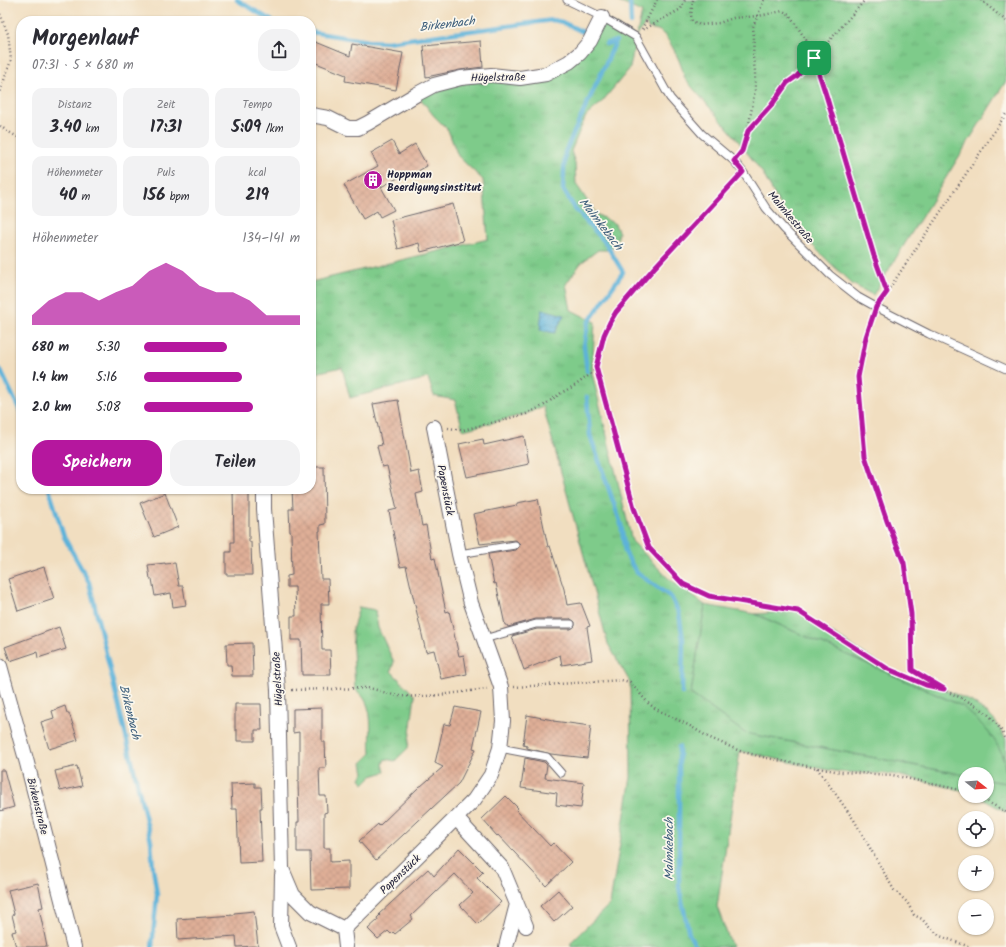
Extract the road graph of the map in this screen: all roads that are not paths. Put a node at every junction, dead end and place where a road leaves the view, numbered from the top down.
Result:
1 (567, 0) edge
2 (602, 17) junction
3 (316, 116) edge
4 (1006, 369) edge
5 (434, 427) road end
6 (264, 494) edge
7 (515, 545) dead end
8 (459, 554) junction
9 (571, 624) dead end
10 (484, 639) junction
11 (0, 666) edge
12 (500, 748) junction
13 (561, 772) dead end
14 (456, 818) junction
15 (282, 869) junction
16 (517, 904) junction
17 (526, 926) dead end
18 (344, 929) junction
19 (74, 947) edge
20 (288, 947) edge
21 (346, 947) edge
22 (506, 947) edge

1 - 2 lane, Malmkestraße
2 - 3 street, Hügelstraße
2 - 4 lane, Malmkestraße
5 - 8 street, Papenstück
6 - 15 street, Hügelstraße
7 - 8 lane
8 - 10 street, Papenstück
9 - 10 lane
10 - 12 street, Papenstück
11 - 19 street, Birkenstraße
12 - 13 lane
12 - 14 street, Papenstück
14 - 16 street
14 - 18 street, Papenstück
15 - 18 street, Hügelstraße
15 - 20 street, Hügelstraße
16 - 17 street
16 - 22 street
18 - 21 street

